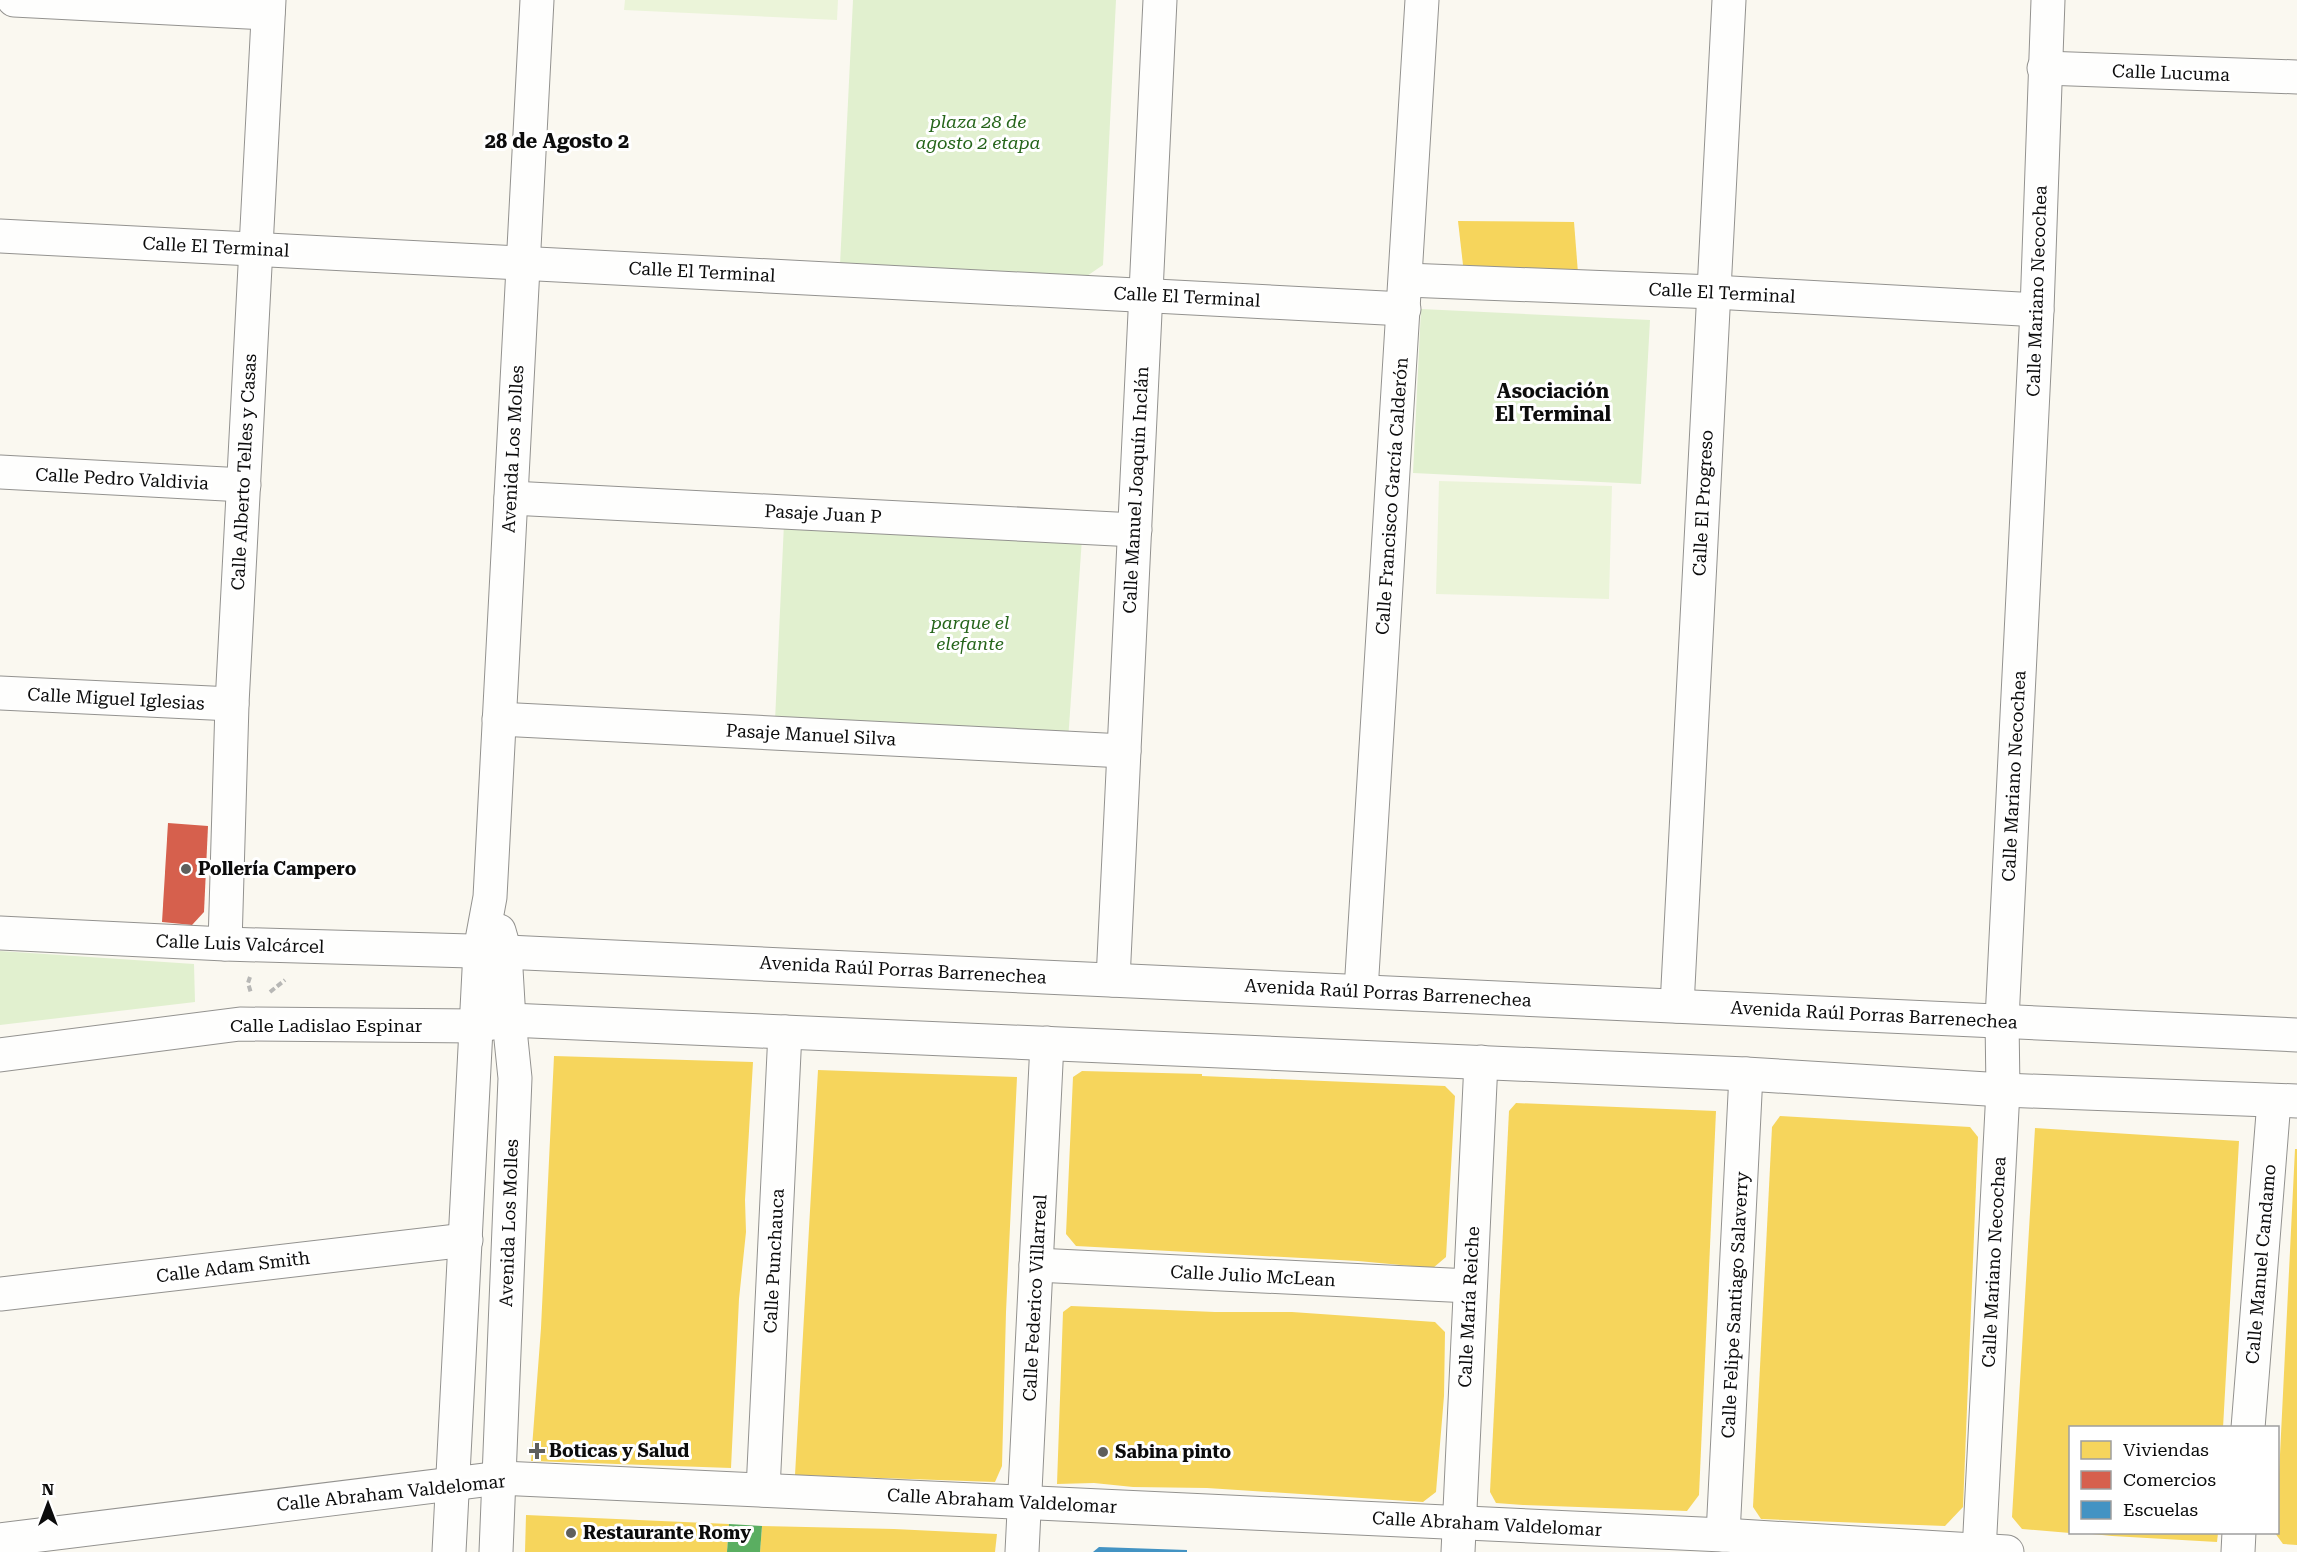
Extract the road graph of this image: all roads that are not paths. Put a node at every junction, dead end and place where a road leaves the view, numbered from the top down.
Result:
1 (14, 0) edge
2 (537, 0) edge
3 (1160, 0) edge
4 (1422, 0) edge
5 (1729, 0) edge
6 (2048, 0) edge
7 (268, 7) edge
8 (2044, 68) junction
9 (2297, 77) edge
10 (0, 236) edge
11 (256, 249) junction
12 (523, 263) junction
13 (1714, 292) junction
14 (1146, 295) junction
15 (1405, 295) junction
16 (2037, 310) junction
17 (0, 472) edge
18 (244, 485) junction
19 (511, 498) junction
20 (1135, 530) junction
21 (0, 693) edge
22 (232, 704) junction
23 (499, 719) junction
24 (1124, 752) junction
25 (0, 933) edge
26 (225, 944) junction
27 (492, 951) junction
28 (1113, 980) junction
29 (1361, 992) junction
30 (1677, 1006) junction
31 (509, 1020) junction
32 (2002, 1020) junction
33 (476, 1026) junction
34 (785, 1032) junction
35 (2297, 1035) edge
36 (1047, 1043) junction
37 (0, 1055) edge
38 (1481, 1062) junction
39 (1746, 1074) junction
40 (2003, 1090) junction
41 (2285, 1101) edge
42 (466, 1240) junction
43 (1036, 1265) junction
44 (1470, 1286) junction
45 (0, 1294) edge
46 (2248, 1426) edge
47 (500, 1478) junction
48 (452, 1484) junction
49 (763, 1490) junction
50 (1025, 1502) junction
51 (2239, 1534) edge
52 (1723, 1535) junction
53 (1458, 1537) edge
54 (0, 1540) edge
55 (79, 1541) edge
56 (449, 1552) edge
57 (496, 1552) edge
58 (1022, 1552) edge
59 (1988, 1552) edge
60 (2238, 1552) edge

1 - 7 street
2 - 12 street, Avenida Los Molles
3 - 14 street, Calle Manuel Joaquín Inclán
4 - 15 street, Calle Francisco García Calderón
5 - 13 street, Calle El Progreso
6 - 8 street, Calle Mariano Necochea
7 - 11 street, Calle Alberto Telles y Casas
8 - 9 street, Calle Lucuma
8 - 16 street, Calle Mariano Necochea
10 - 11 street, Calle El Terminal
11 - 12 street, Calle El Terminal
11 - 18 street, Calle Alberto Telles y Casas
12 - 14 street, Calle El Terminal
12 - 19 street, Avenida Los Molles
13 - 15 street, Calle El Terminal
13 - 16 street, Calle El Terminal
13 - 30 street, Calle El Progreso
14 - 15 street, Calle El Terminal
14 - 20 street, Calle Manuel Joaquín Inclán
15 - 29 street, Calle Francisco García Calderón
16 - 32 street, Calle Mariano Necochea
17 - 18 street, Calle Pedro Valdivia
18 - 22 street, Calle Alberto Telles y Casas
19 - 20 street, Pasaje Juan P
19 - 23 street, Avenida Los Molles
20 - 24 street, Calle Manuel Joaquín Inclán
21 - 22 street, Calle Miguel Iglesias
22 - 26 street, Calle Alberto Telles y Casas
23 - 24 street, Pasaje Manuel Silva
23 - 27 street, Avenida Los Molles
24 - 28 street, Calle Manuel Joaquín Inclán
25 - 26 street, Calle Luis Valcárcel
26 - 27 street, Calle Luis Valcárcel
27 - 28 street, Avenida Raúl Porras Barrenechea
27 - 31 street, Avenida Los Molles
27 - 33 street, Avenida Los Molles
28 - 29 street, Avenida Raúl Porras Barrenechea
29 - 30 street, Avenida Raúl Porras Barrenechea
30 - 32 street, Avenida Raúl Porras Barrenechea
31 - 33 street, Calle Ladislao Espinar
31 - 34 street
31 - 47 street, Avenida Los Molles
32 - 35 street, Avenida Raúl Porras Barrenechea
32 - 40 street, Calle Mariano Necochea
33 - 37 street, Calle Ladislao Espinar
33 - 42 street, Avenida Los Molles
34 - 36 street
34 - 49 street, Calle Punchauca
36 - 38 street
36 - 43 street, Calle Federico Villarreal
38 - 39 street
38 - 44 street, Calle María Reiche
39 - 40 street
39 - 52 street, Calle Felipe Santiago Salaverry
40 - 41 street
40 - 59 street, Calle Mariano Necochea
41 - 46 street, Calle Manuel Candamo
42 - 45 street, Calle Adam Smith
42 - 48 street, Avenida Los Molles
43 - 44 street, Calle Julio McLean
43 - 50 street, Calle Federico Villarreal
44 - 53 street, Calle María Reiche
47 - 48 street, Calle Abraham Valdelomar
47 - 49 street, Calle Abraham Valdelomar
47 - 57 street, Avenida Los Molles
48 - 55 street, Calle Abraham Valdelomar
48 - 56 street, Avenida Los Molles
49 - 50 street, Calle Abraham Valdelomar
50 - 53 street, Calle Abraham Valdelomar
50 - 58 street, Calle Federico Villarreal
51 - 60 street
52 - 53 street, Calle Abraham Valdelomar
52 - 59 street, Calle Abraham Valdelomar
54 - 55 street, Calle Abraham Valdelomar

